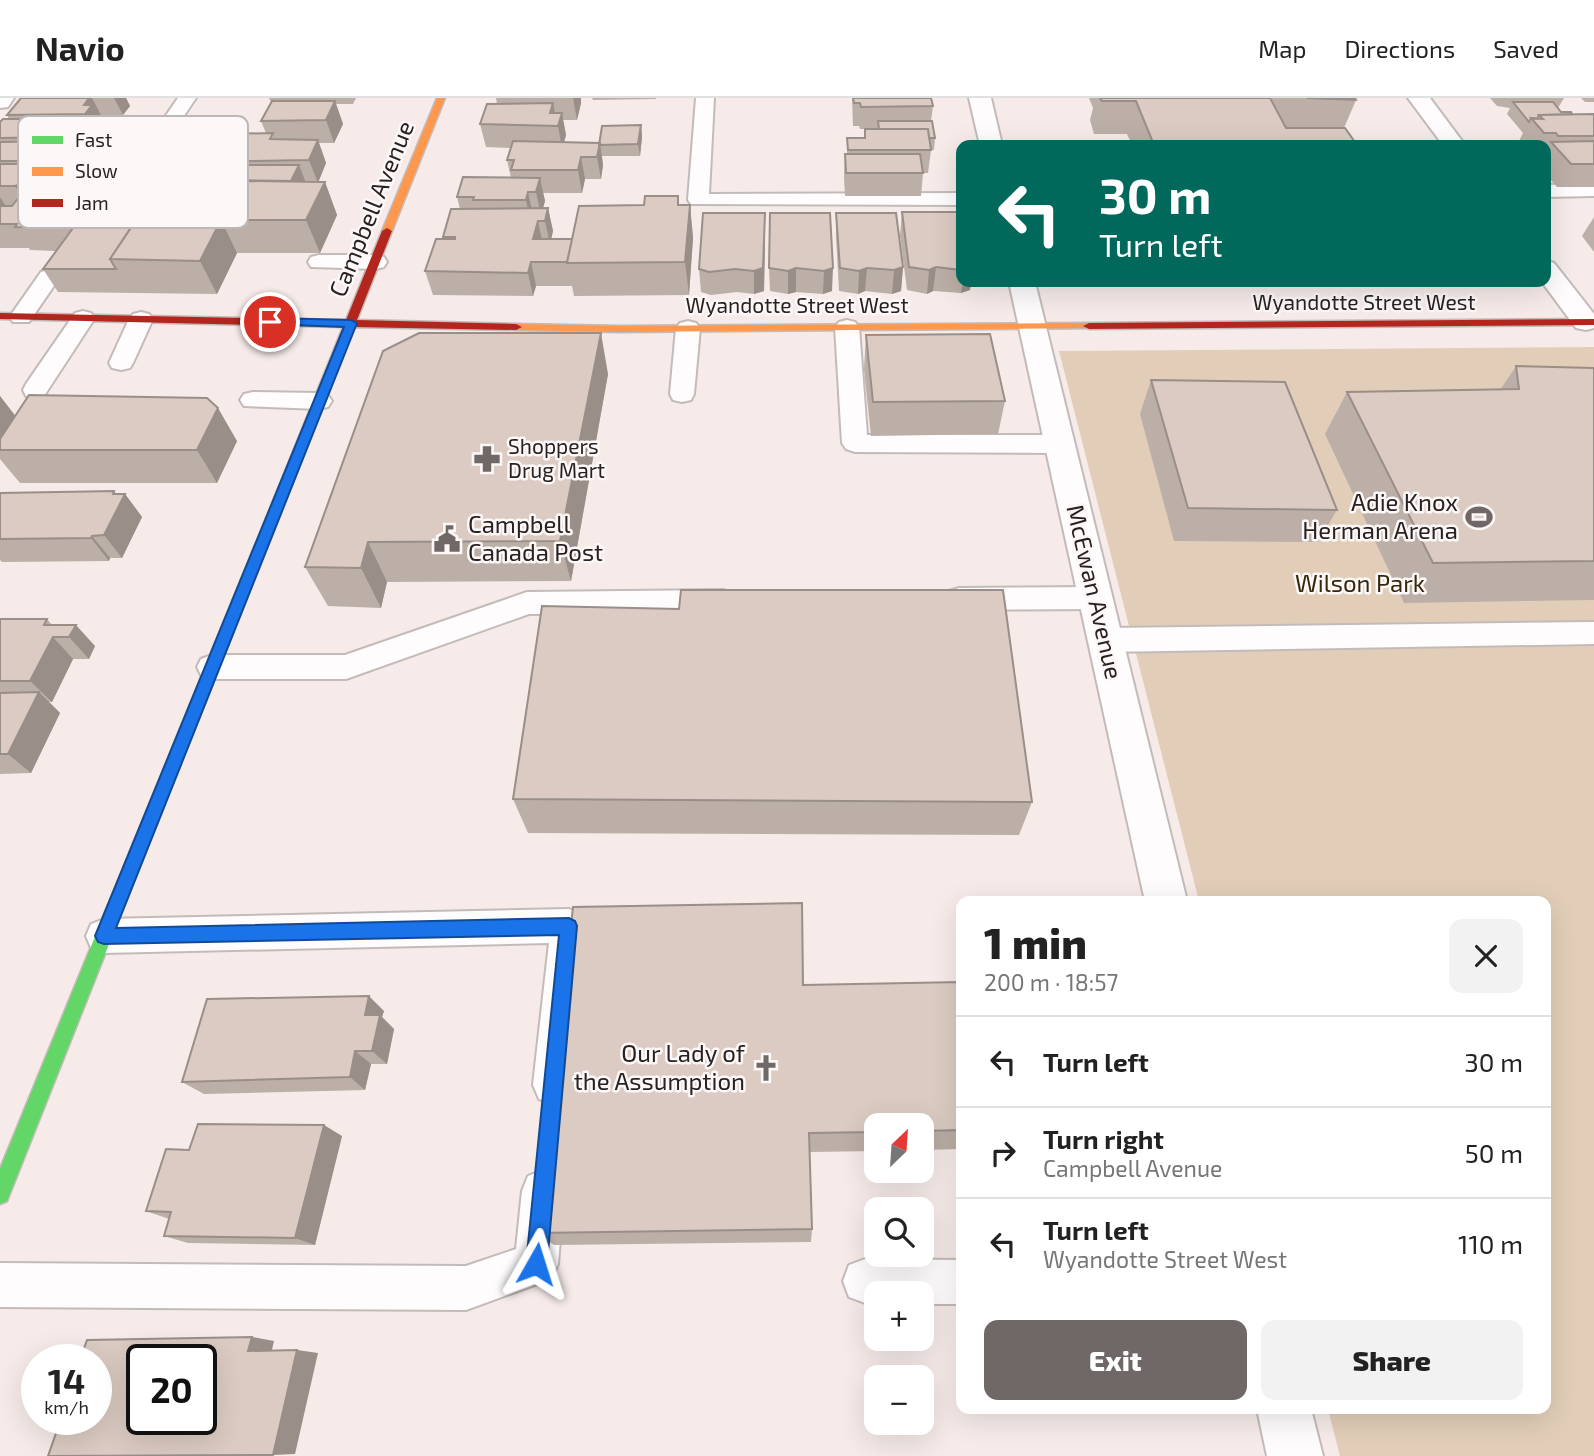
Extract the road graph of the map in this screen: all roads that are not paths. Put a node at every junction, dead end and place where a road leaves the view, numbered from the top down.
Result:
1 (187, 98) edge
2 (441, 98) edge
3 (705, 98) edge
4 (980, 98) edge
5 (1419, 98) edge
6 (175, 116) edge
7 (990, 140) edge
8 (1450, 140) edge
9 (1594, 190) edge
10 (1551, 191) edge
11 (956, 199) edge
12 (0, 214) edge
13 (18, 214) edge
14 (319, 262) dead end
15 (376, 262) junction
16 (1551, 275) edge
17 (49, 277) edge
18 (1023, 287) edge
19 (11, 317) edge
20 (83, 318) junction
21 (141, 319) junction
22 (1590, 322) edge
23 (351, 323) junction
24 (1033, 326) junction
25 (848, 327) junction
26 (688, 328) junction
27 (121, 363) dead end
28 (34, 390) dead end
29 (682, 394) dead end
30 (253, 400) dead end
31 (319, 401) junction
32 (1060, 444) junction
33 (1096, 598) junction
34 (934, 600) edge
35 (752, 601) edge
36 (1594, 633) edge
37 (1106, 640) junction
38 (212, 667) junction
39 (1166, 896) edge
40 (104, 936) junction
41 (0, 1194) edge
42 (934, 1282) edge
43 (956, 1282) edge
44 (0, 1284) edge
45 (1285, 1414) edge
46 (1296, 1456) edge

1 - 6 lane
2 - 15 main road, Campbell Avenue
3 - 11 lane
4 - 7 street
5 - 8 street
9 - 10 lane
12 - 13 lane
14 - 15 lane
15 - 23 main road, Campbell Avenue
16 - 22 street
17 - 19 lane
18 - 24 street, McEwan Avenue
19 - 20 main road, Wyandotte Street West
20 - 21 main road, Wyandotte Street West
20 - 28 lane
21 - 23 main road, Wyandotte Street West
21 - 27 lane
22 - 24 main road, Wyandotte Street West
23 - 26 main road, Wyandotte Street West
23 - 31 main road, Campbell Avenue
24 - 25 main road, Wyandotte Street West
24 - 32 street, McEwan Avenue
25 - 26 main road, Wyandotte Street West
25 - 32 lane
26 - 29 lane
30 - 31 lane
31 - 38 main road, Campbell Avenue
32 - 33 street, McEwan Avenue
33 - 34 lane
33 - 37 street, McEwan Avenue
35 - 38 lane
36 - 37 lane
37 - 39 street, McEwan Avenue
38 - 40 main road, Campbell Avenue
40 - 41 main road, Campbell Avenue
40 - 44 lane
42 - 43 lane
45 - 46 street

